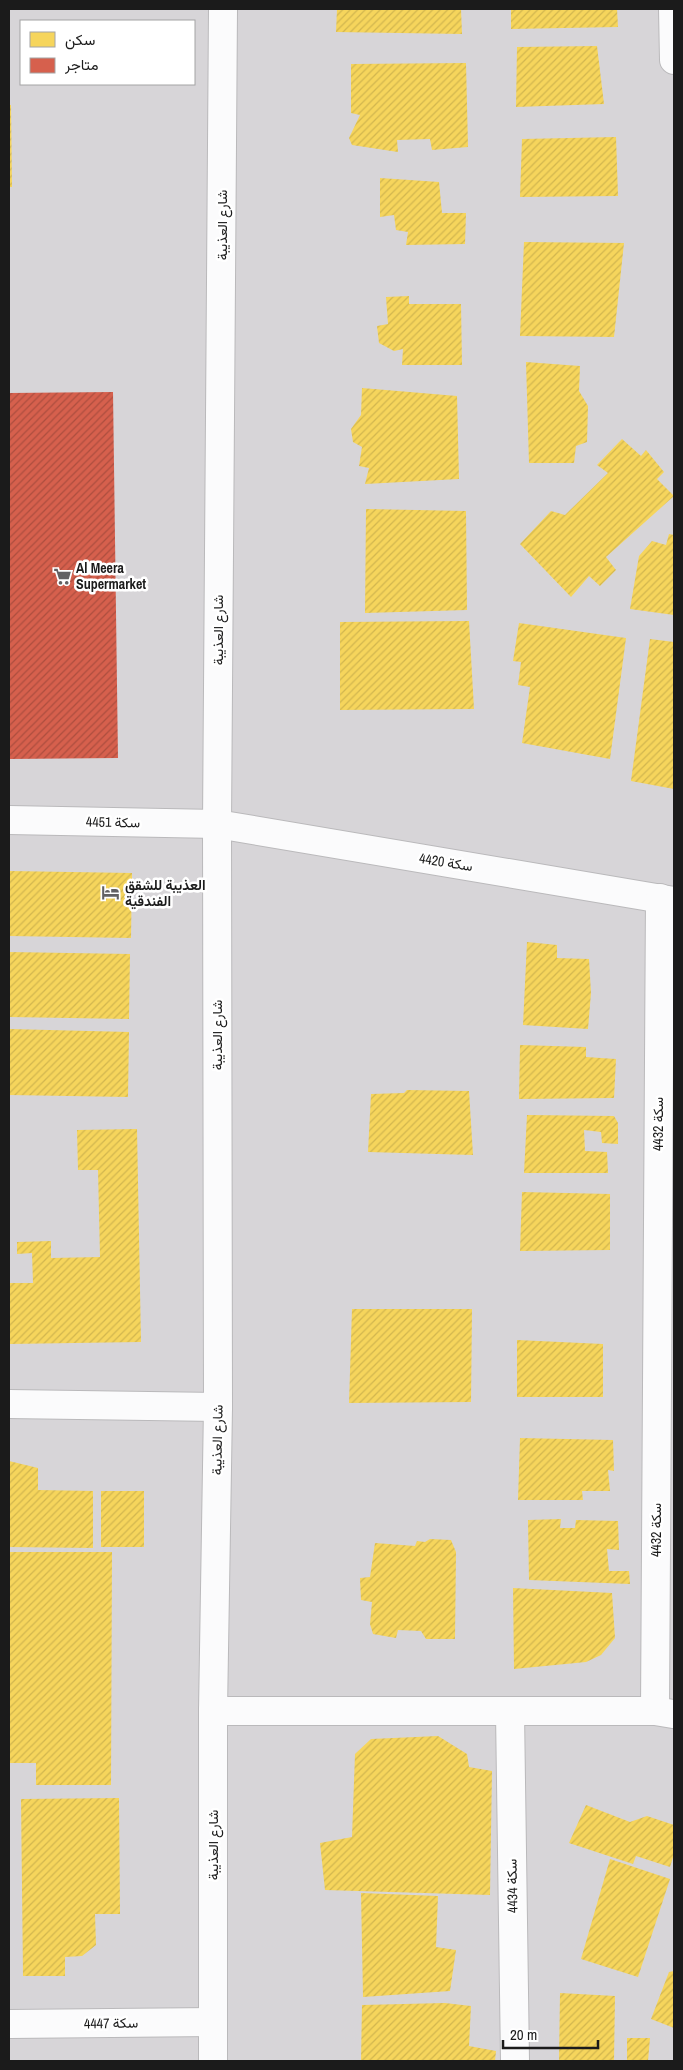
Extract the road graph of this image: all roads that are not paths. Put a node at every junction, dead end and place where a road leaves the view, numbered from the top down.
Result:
1 (223, 9) edge
2 (673, 9) edge
3 (674, 60) edge
4 (9, 820) edge
5 (217, 824) junction
6 (667, 899) edge
7 (666, 1352) edge
8 (9, 1404) edge
9 (218, 1407) junction
10 (213, 1711) junction
11 (510, 1712) junction
12 (665, 1713) edge
13 (213, 2022) junction
14 (9, 2024) edge
15 (213, 2061) edge
16 (515, 2061) edge

1 - 5 street, شارع العذيبة
2 - 3 street
4 - 5 street, سكة 4451
5 - 6 street, سكة 4420
5 - 9 street, شارع العذيبة
6 - 7 street, سكة 4432
7 - 12 street, سكة 4432
8 - 9 street
9 - 10 street, شارع العذيبة
10 - 11 street
10 - 13 street, شارع العذيبة
11 - 12 street
11 - 16 street, سكة 4434
13 - 14 street, سكة 4447
13 - 15 street, شارع العذيبة

